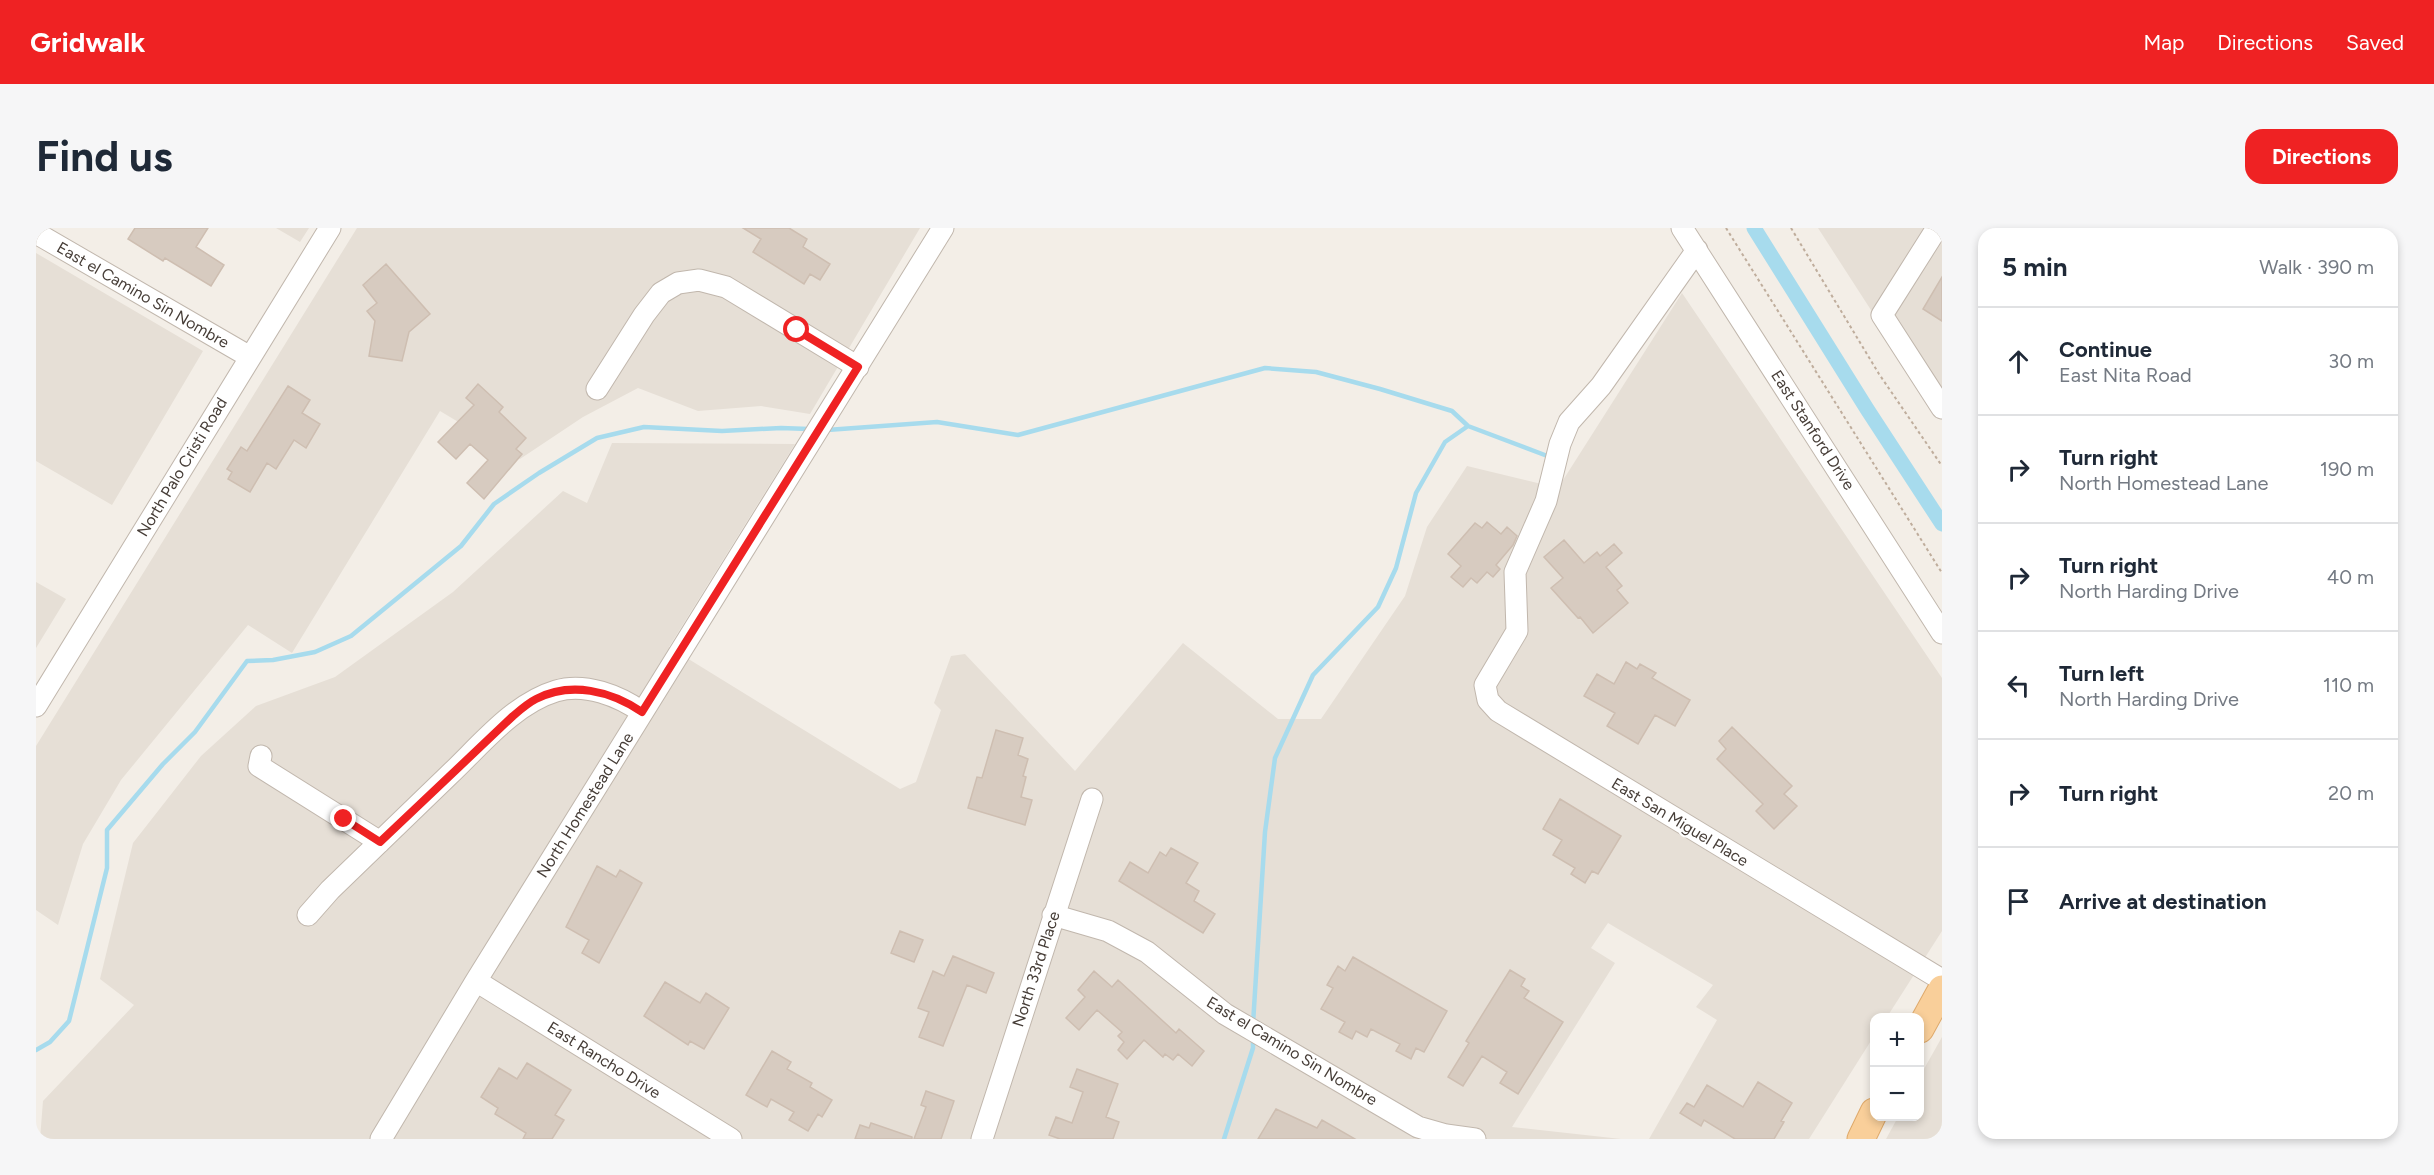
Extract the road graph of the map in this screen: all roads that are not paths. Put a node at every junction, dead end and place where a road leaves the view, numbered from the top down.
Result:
1 (330, 228) edge
2 (943, 228) edge
3 (1682, 228) edge
4 (1937, 228) edge
5 (36, 233) edge
6 (1697, 250) junction
7 (250, 357) junction
8 (858, 367) junction
9 (597, 388) dead end
10 (1942, 408) edge
11 (1942, 633) edge
12 (36, 706) edge
13 (642, 712) junction
14 (261, 756) dead end
15 (1092, 799) dead end
16 (380, 842) junction
17 (308, 915) dead end
18 (1053, 915) junction
19 (1942, 980) edge
20 (476, 981) junction
21 (1942, 989) edge
22 (1930, 1021) edge
23 (1870, 1121) edge
24 (381, 1139) edge
25 (731, 1139) edge
26 (982, 1139) edge
27 (1475, 1139) edge
28 (1861, 1139) edge

1 - 7 street, North Palo Cristi Road
2 - 8 street, North Homestead Lane
3 - 6 street, East Stanford Drive
4 - 10 street
5 - 7 street, East el Camino Sin Nombre
6 - 11 street, East Stanford Drive
6 - 19 street, East San Miguel Place
7 - 12 street, North Palo Cristi Road
8 - 9 street
8 - 13 street, North Homestead Lane
13 - 16 street
13 - 20 street, North Homestead Lane
14 - 16 street
15 - 18 street, North 33rd Place
16 - 17 street
18 - 26 street, North 33rd Place
18 - 27 street, East el Camino Sin Nombre
20 - 24 street, North Homestead Lane
20 - 25 street, East Rancho Drive
21 - 22 main road
23 - 28 main road

